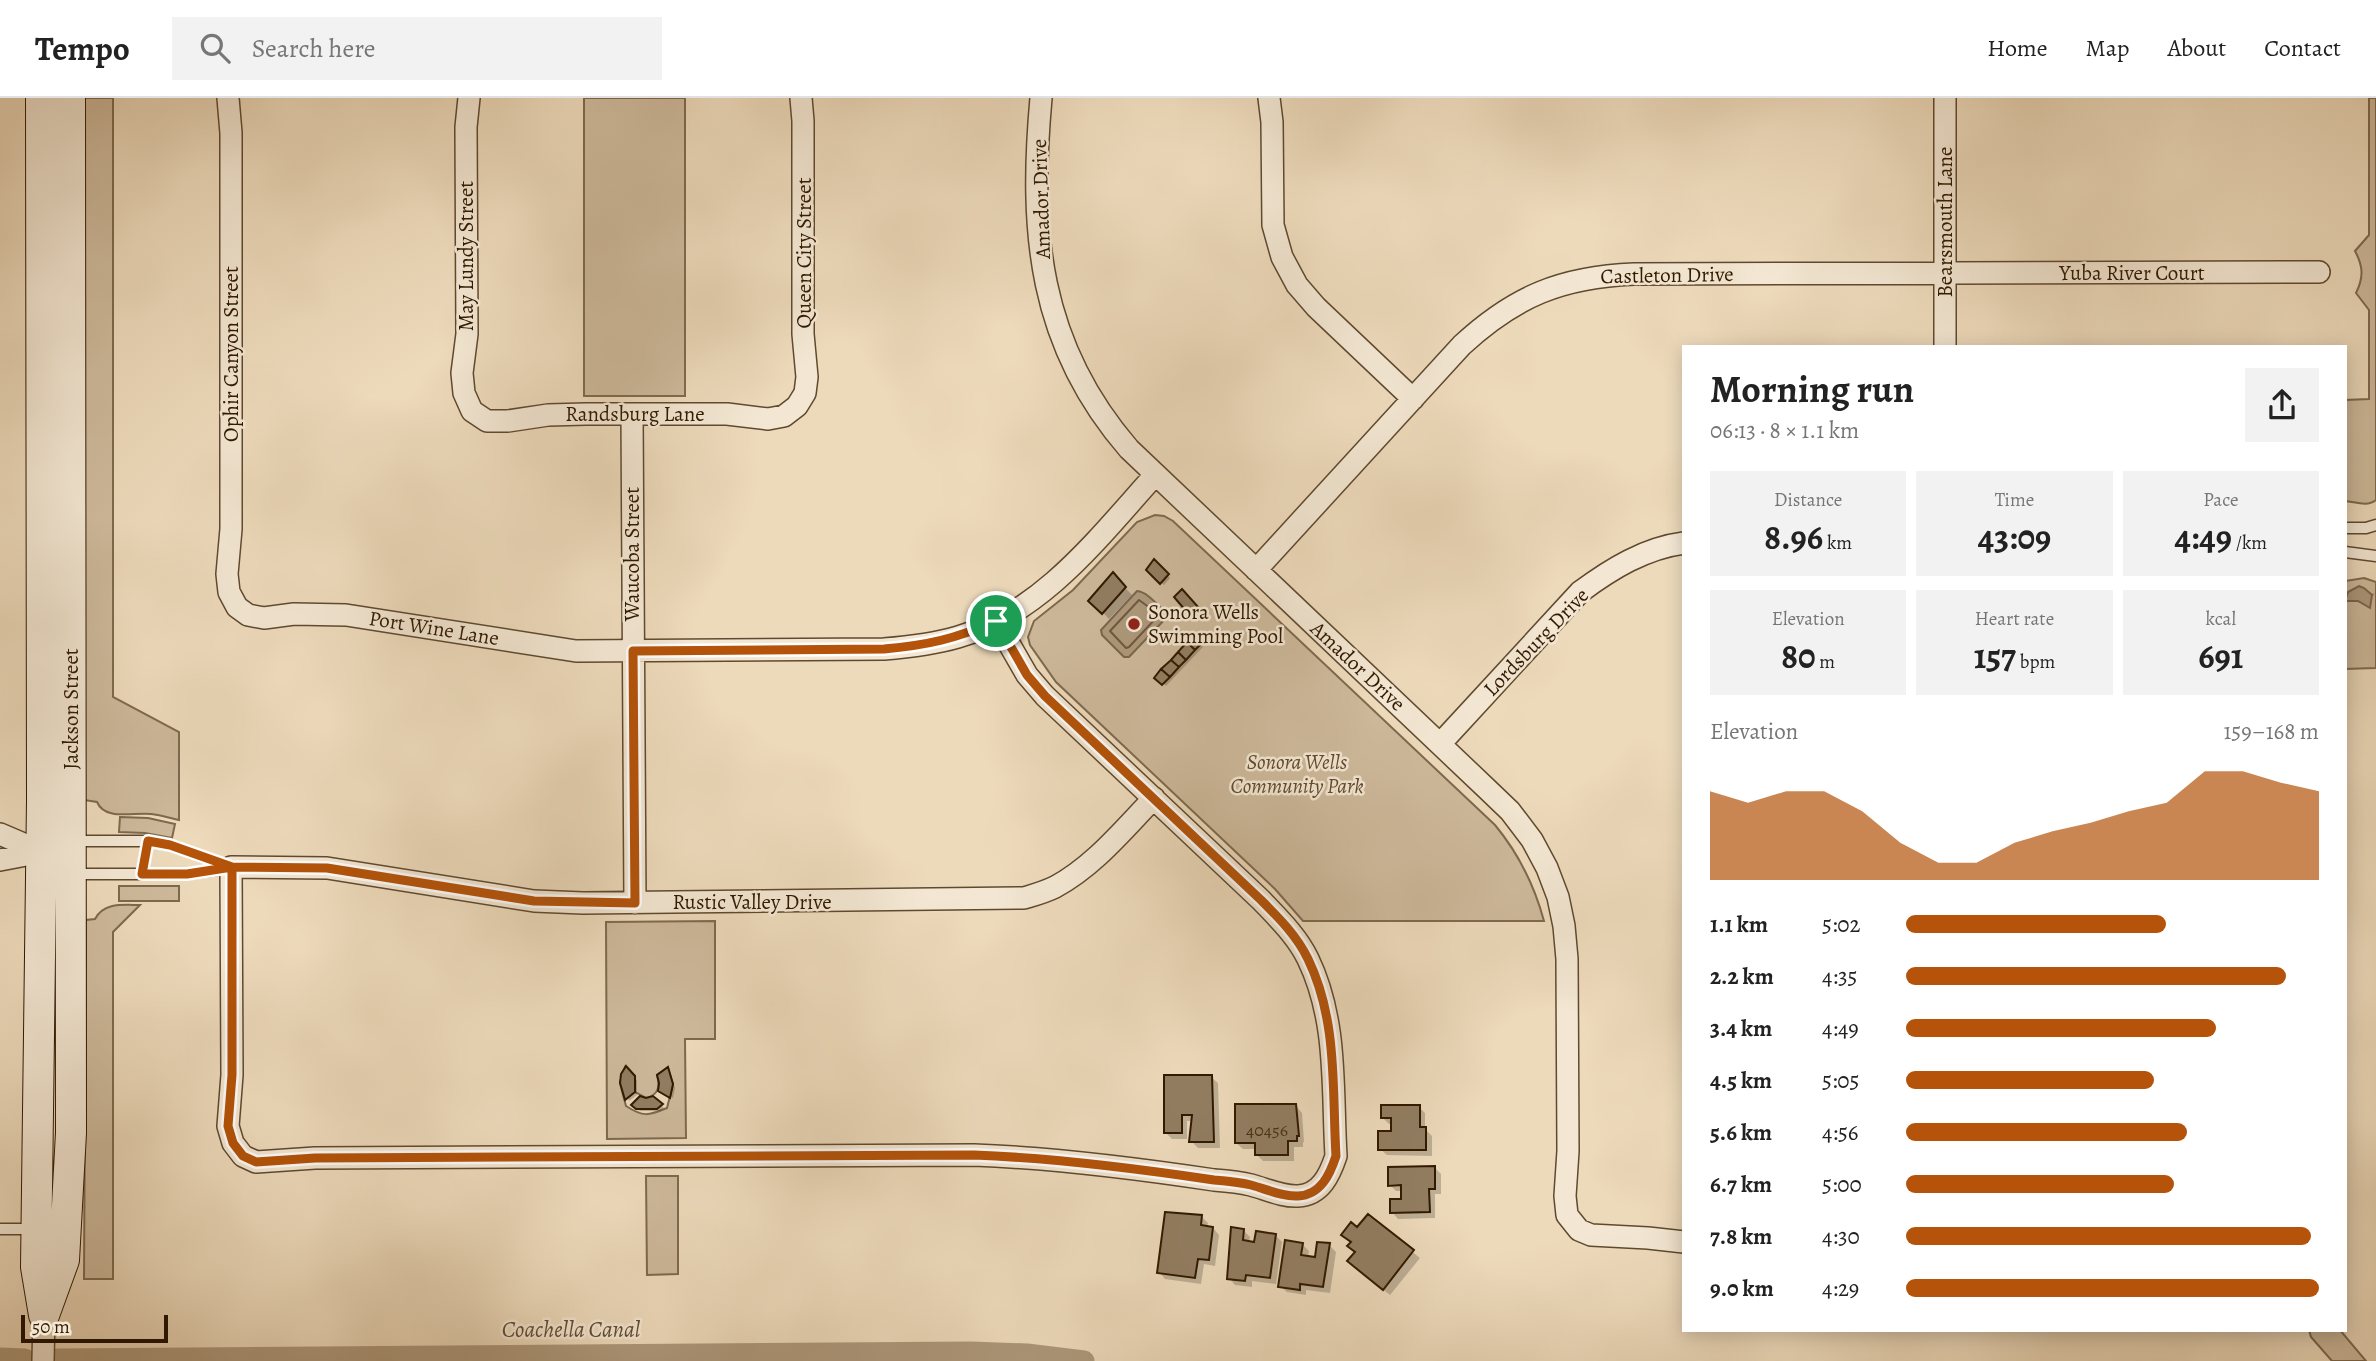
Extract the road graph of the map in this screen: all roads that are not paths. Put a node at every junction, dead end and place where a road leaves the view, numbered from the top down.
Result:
1 (41, 98) edge
2 (70, 98) edge
3 (228, 98) edge
4 (469, 98) edge
5 (801, 98) edge
6 (1041, 98) edge
7 (1269, 98) edge
8 (1945, 98) edge
9 (2319, 272) dead end
10 (1945, 273) junction
11 (1945, 345) edge
12 (1413, 399) junction
13 (797, 406) joint
14 (472, 411) joint
15 (632, 414) junction
16 (1155, 475) junction
17 (2376, 525) edge
18 (2347, 528) edge
19 (1682, 544) edge
20 (2347, 552) edge
21 (2376, 556) edge
22 (1256, 570) junction
23 (237, 607) joint
24 (996, 621) junction
25 (633, 651) junction
26 (1440, 744) junction
27 (1154, 798) junction
28 (0, 834) edge
29 (148, 841) junction
30 (56, 856) junction
31 (0, 860) edge
32 (232, 867) junction
33 (142, 874) junction
34 (635, 903) junction
35 (0, 1229) edge
36 (36, 1229) junction
37 (1682, 1242) edge
38 (43, 1326) junction
39 (43, 1361) edge

1 - 30 street, Jackson Street
2 - 30 street, Jackson Street
3 - 23 street, Ophir Canyon Street
4 - 14 street, May Lundy Street
5 - 13 street, Queen City Street
6 - 16 street, Amador Drive
7 - 12 street
8 - 10 street, Bearsmouth Lane
9 - 10 street, Yuba River Court
10 - 11 street, Bearsmouth Lane
10 - 12 street, Castleton Drive
12 - 22 street, Castleton Drive
13 - 15 street, Randsburg Lane
14 - 15 street, Randsburg Lane
15 - 25 street, Waucoba Street
16 - 22 street, Amador Drive
16 - 24 street, Port Wine Lane
17 - 18 lane
19 - 26 street, Lordsburg Drive
20 - 21 lane
22 - 26 street, Amador Drive
23 - 25 street, Port Wine Lane
24 - 25 street, Port Wine Lane
24 - 27 street
25 - 34 street, Waucoba Street
26 - 37 street, Amador Drive
27 - 32 street
27 - 34 street, Rustic Valley Drive
28 - 30 street
29 - 30 lane, Rustic Valley Drive
29 - 32 lane, Rustic Valley Drive
29 - 33 lane
30 - 31 street
30 - 33 lane, Rustic Valley Drive
30 - 36 street, Jackson Street
30 - 38 street, Jackson Street
32 - 33 lane, Rustic Valley Drive
32 - 34 street, Rustic Valley Drive
35 - 36 lane
36 - 38 street, Jackson Street
38 - 39 street, Jackson Street

